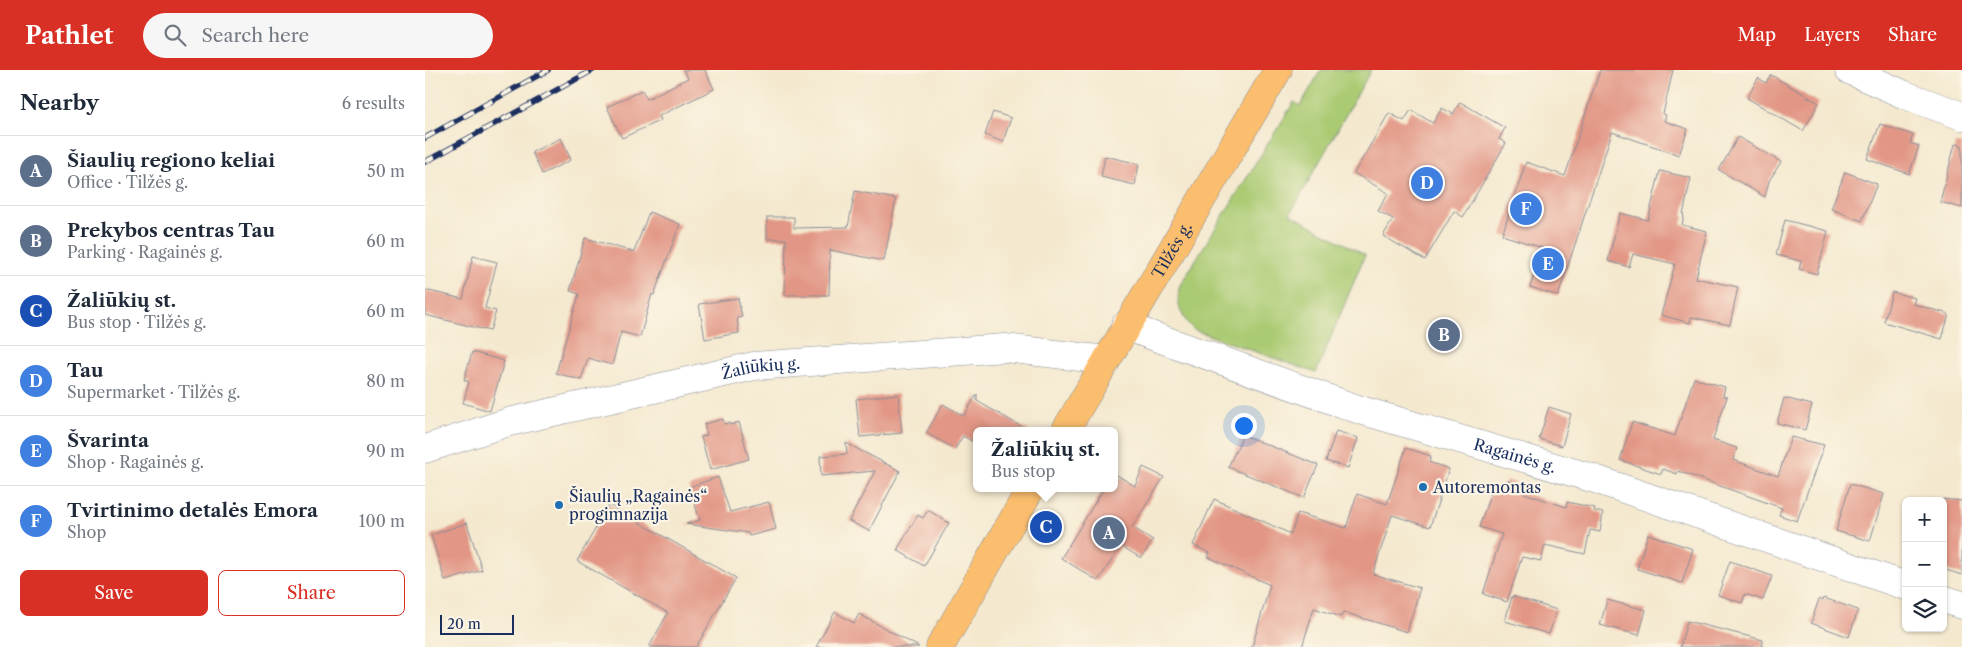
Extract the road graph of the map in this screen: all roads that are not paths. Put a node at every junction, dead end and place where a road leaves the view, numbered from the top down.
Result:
1 (1849, 70) edge
2 (1273, 79) edge
3 (1962, 116) edge
4 (1125, 326) junction
5 (1106, 360) junction
6 (1067, 427) edge
7 (425, 450) edge
8 (1029, 492) edge
9 (1902, 585) edge
10 (1947, 600) edge
11 (1962, 605) edge
12 (939, 647) edge

1 - 3 street
2 - 4 highway, Tilžės g.
4 - 5 highway, Tilžės g.
4 - 9 street, Ragainės g.
5 - 6 highway, Tilžės g.
5 - 7 street, Žaliūkių g.
8 - 12 highway
10 - 11 street

